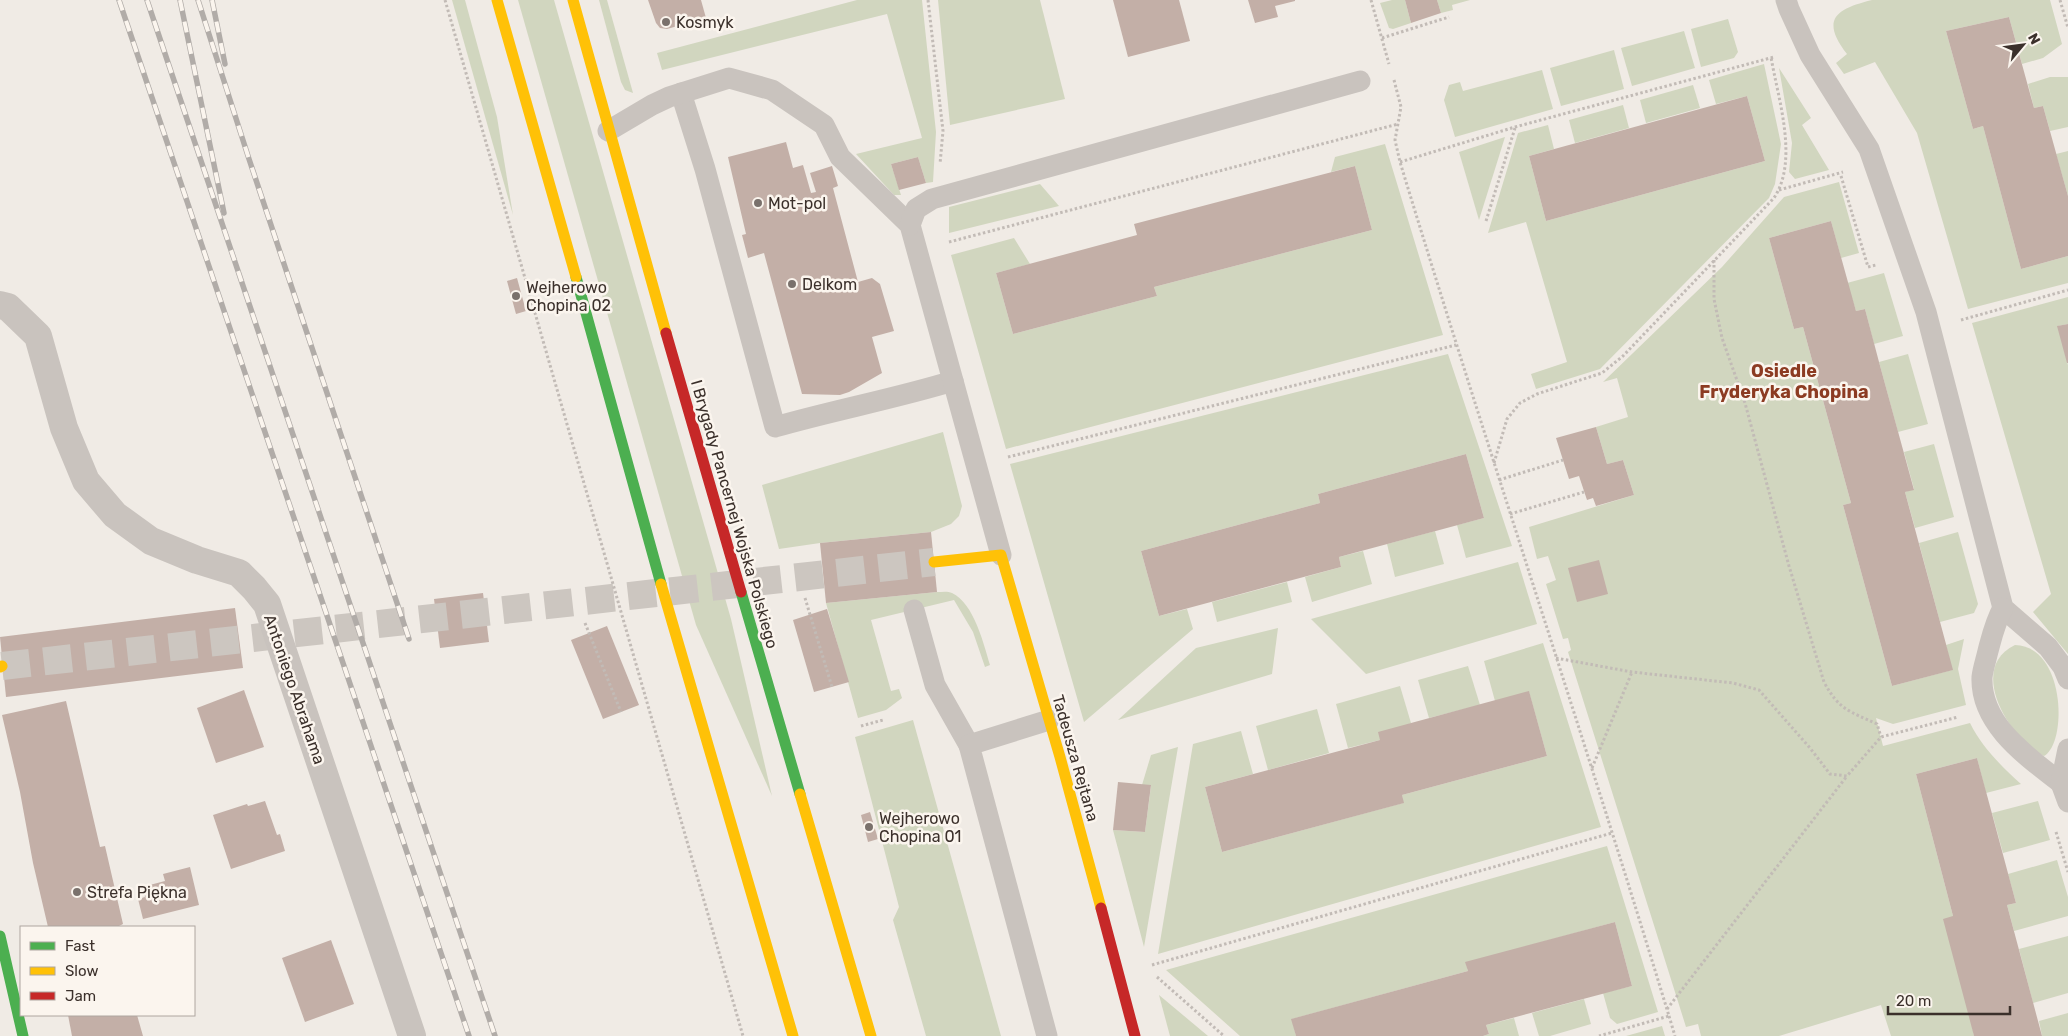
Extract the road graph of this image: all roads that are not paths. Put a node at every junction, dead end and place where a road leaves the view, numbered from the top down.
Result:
1 (497, 0) edge
2 (573, 0) edge
3 (1786, 0) edge
4 (1360, 81) dead end
5 (675, 95) junction
6 (608, 131) junction
7 (910, 225) junction
8 (0, 305) edge
9 (953, 382) junction
10 (1001, 555) junction
11 (934, 562) tunnel mouth
12 (2003, 608) junction
13 (914, 610) dead end
14 (2068, 679) edge
15 (1049, 720) junction
16 (969, 745) junction
17 (2068, 749) edge
18 (2065, 792) edge
19 (0, 936) edge
20 (23, 1036) edge
21 (412, 1036) edge
22 (793, 1036) edge
23 (871, 1036) edge
24 (1047, 1036) edge
25 (1135, 1036) edge

1 - 22 main road
2 - 6 main road, I Brygady Pancernej Wojska Polskiego
3 - 12 lane
4 - 7 lane
5 - 6 lane
5 - 7 lane
5 - 9 lane
6 - 23 main road, I Brygady Pancernej Wojska Polskiego
7 - 9 lane
8 - 21 street, Antoniego Abrahama
9 - 10 lane
10 - 11 main road
10 - 15 main road, Tadeusza Rejtana
12 - 14 lane
12 - 18 lane
13 - 16 lane
15 - 16 lane
15 - 25 main road, Tadeusza Rejtana
16 - 24 lane
17 - 18 lane
19 - 20 main road

